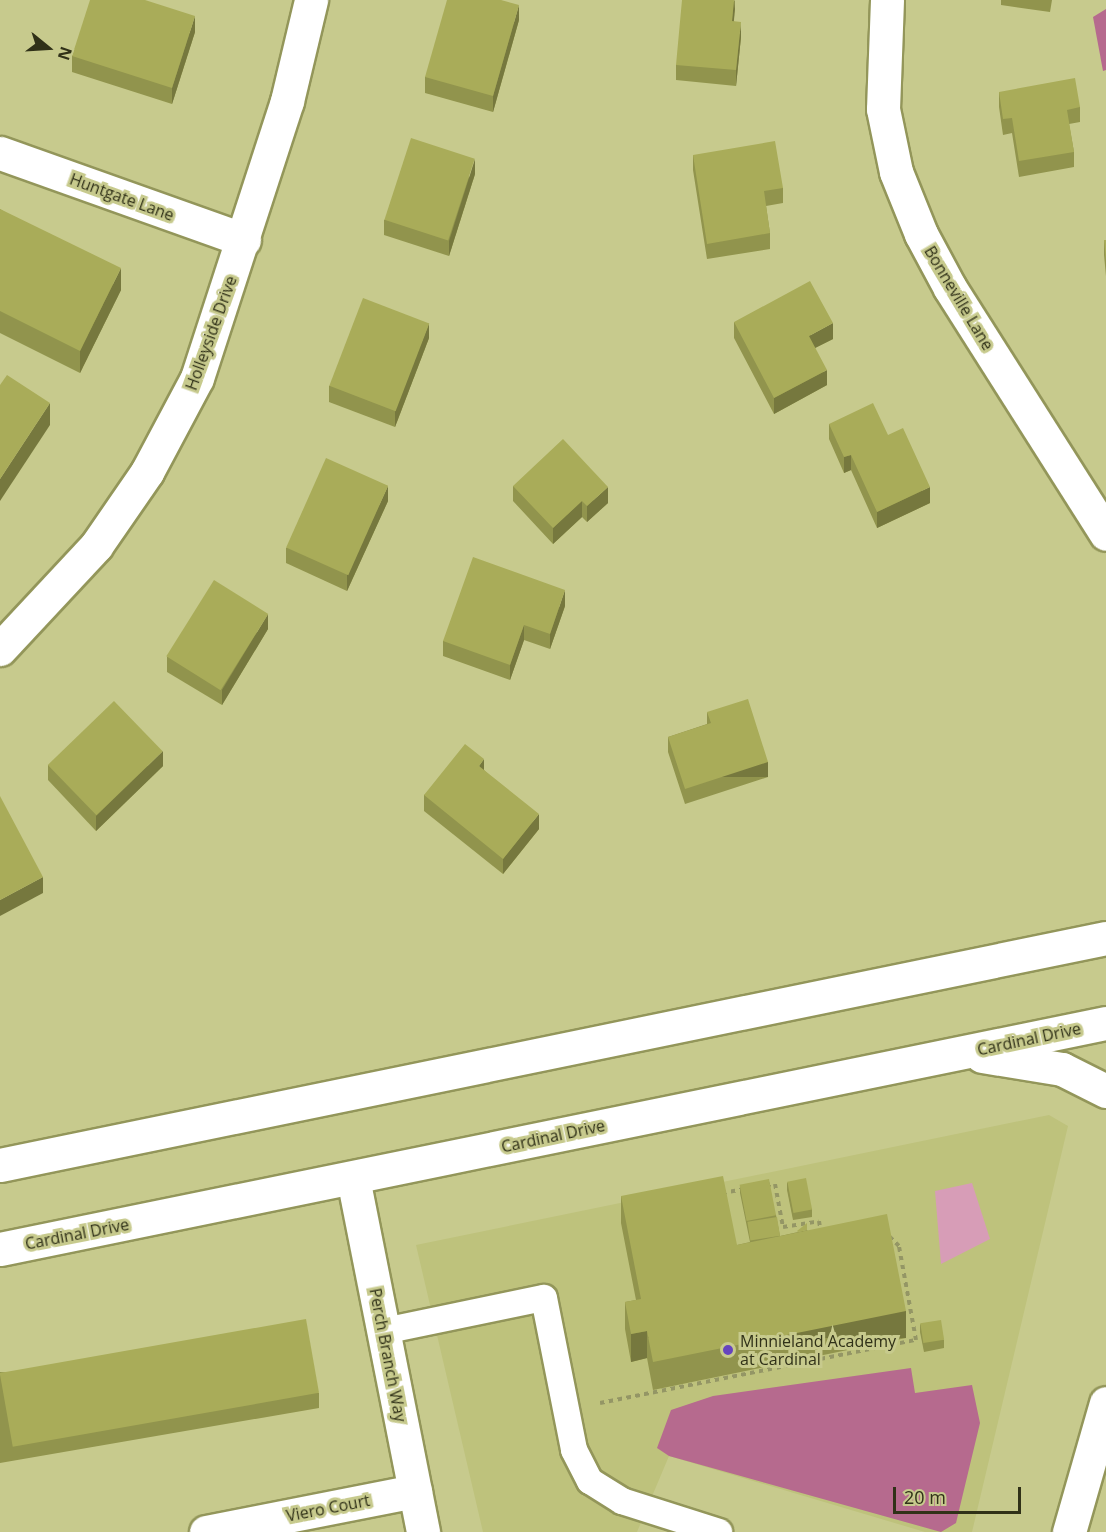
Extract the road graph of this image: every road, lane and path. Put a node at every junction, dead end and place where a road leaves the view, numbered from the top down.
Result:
1 (311, 0) edge
2 (887, 0) edge
3 (0, 153) edge
4 (244, 240) junction
5 (1098, 499) edge
6 (1106, 534) edge
7 (0, 649) edge
8 (1106, 938) edge
9 (1106, 1023) edge
10 (963, 1053) junction
11 (1106, 1091) edge
12 (0, 1165) edge
13 (353, 1178) junction
14 (708, 1196) edge
15 (883, 1230) edge
16 (833, 1237) edge
17 (0, 1249) edge
18 (384, 1331) junction
19 (626, 1398) dead end
20 (1106, 1403) edge
21 (415, 1491) junction
22 (206, 1532) edge
23 (423, 1532) edge
24 (719, 1532) edge
25 (1069, 1532) edge

1 - 4 main road, Holleyside Drive
2 - 5 main road, Bonneville Lane
3 - 4 main road, Huntgate Lane
4 - 7 main road, Holleyside Drive
5 - 6 main road, Bonneville Lane
8 - 12 main road
9 - 10 main road, Cardinal Drive
10 - 11 main road
10 - 13 main road, Cardinal Drive
13 - 17 main road, Cardinal Drive
13 - 18 main road, Perch Branch Way
14 - 16 path
15 - 19 path
18 - 21 main road, Perch Branch Way
18 - 24 lane
20 - 25 main road
21 - 22 main road, Viero Court
21 - 23 main road, Perch Branch Way

